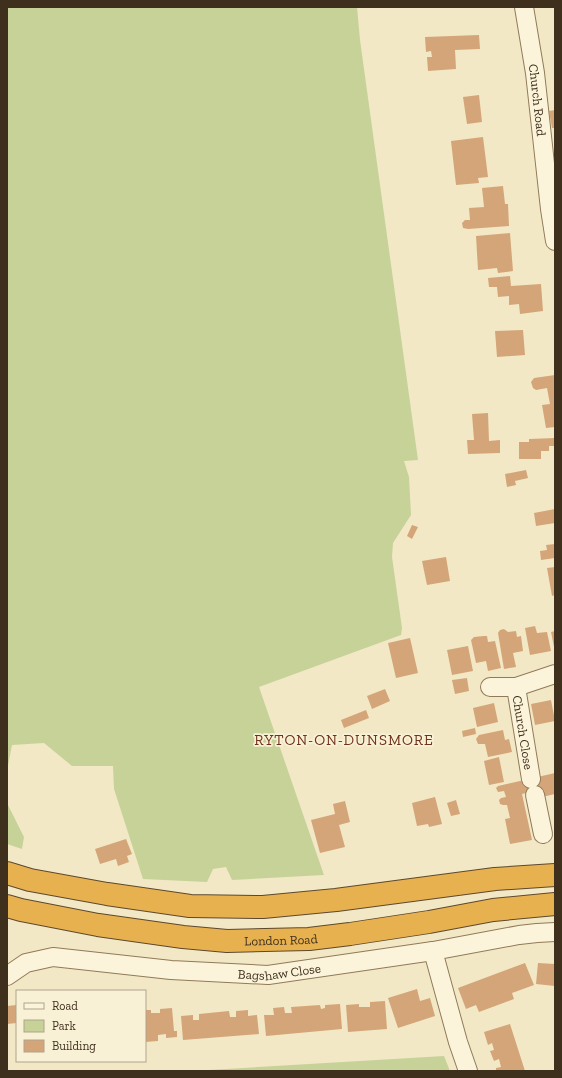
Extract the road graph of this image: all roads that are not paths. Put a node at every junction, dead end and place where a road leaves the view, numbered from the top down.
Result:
1 (524, 7) edge
2 (555, 241) edge
3 (555, 674) edge
4 (490, 687) dead end
5 (516, 687) junction
6 (543, 834) dead end
7 (7, 873) edge
8 (555, 875) edge
9 (555, 904) edge
10 (7, 906) edge
11 (555, 932) edge
12 (433, 951) junction
13 (7, 976) edge
14 (468, 1071) edge

1 - 2 street, Church Road
3 - 5 street, Church Close
4 - 5 street, Church Close
5 - 6 street, Church Close
7 - 8 highway
9 - 10 highway, London Road
11 - 12 street, Bagshaw Close
12 - 13 street, Bagshaw Close
12 - 14 street

